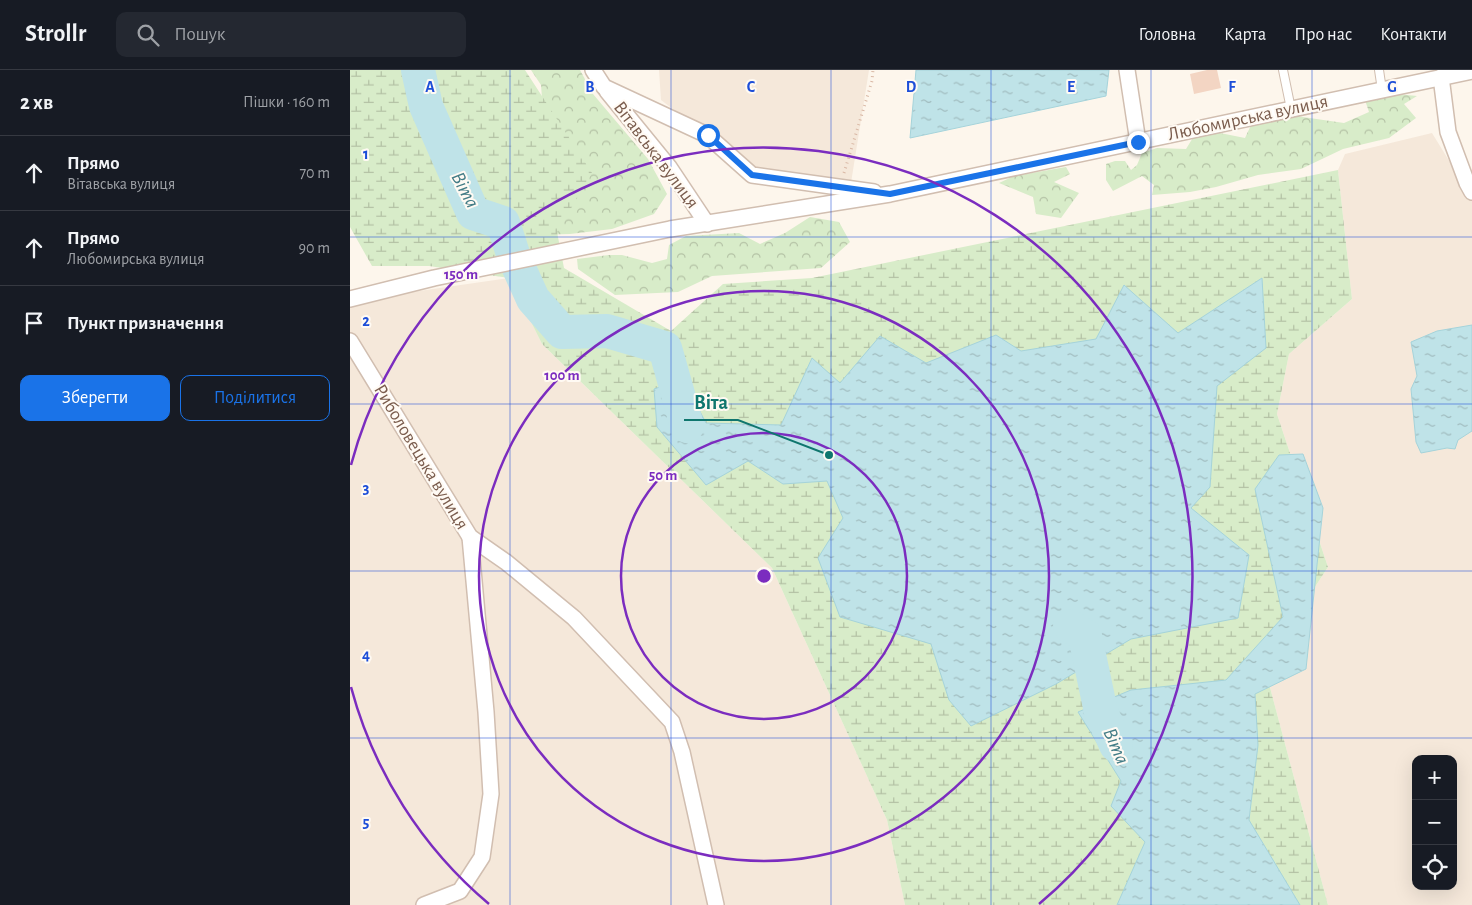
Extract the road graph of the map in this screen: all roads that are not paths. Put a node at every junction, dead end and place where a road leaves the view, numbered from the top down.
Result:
1 (593, 70) edge
2 (1127, 70) edge
3 (1283, 70) edge
4 (1380, 70) edge
5 (1472, 70) edge
6 (1441, 77) junction
7 (604, 87) junction
8 (1382, 90) junction
9 (1291, 109) junction
10 (1138, 142) junction
11 (1472, 192) edge
12 (890, 194) junction
13 (707, 224) junction
14 (350, 299) edge
15 (350, 341) edge
16 (470, 537) junction
17 (424, 905) edge
18 (716, 905) edge

1 - 7 street, Вітавська вулиця
2 - 10 street
3 - 9 lane
4 - 8 lane
5 - 6 street, Любомирська вулиця
6 - 8 street, Любомирська вулиця
6 - 11 street
7 - 12 street, Вітавська вулиця
7 - 13 street, Вітавська вулиця
8 - 9 street, Любомирська вулиця
9 - 10 street, Любомирська вулиця
10 - 12 street, Любомирська вулиця
12 - 13 street, Любомирська вулиця
13 - 14 street, Любомирська вулиця
15 - 16 street, Риболовецька вулиця
16 - 17 street
16 - 18 street, Риболовецька вулиця

